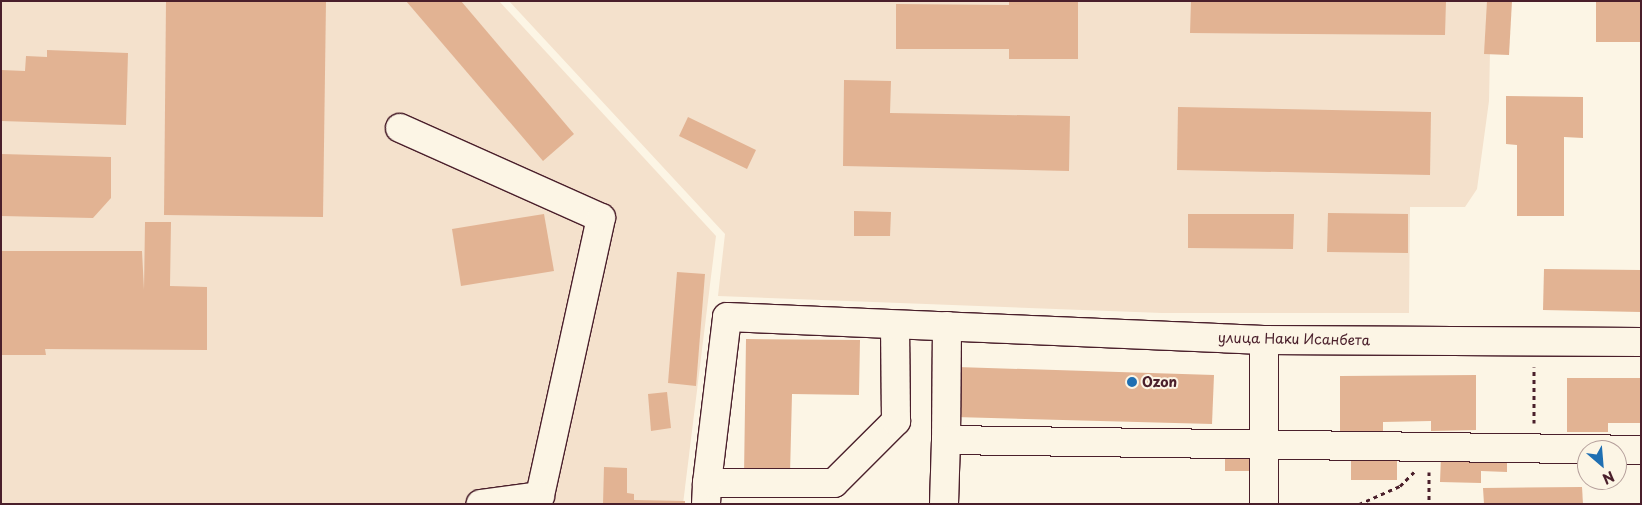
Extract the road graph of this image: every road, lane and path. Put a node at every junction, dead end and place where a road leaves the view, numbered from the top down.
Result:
1 (400, 128) dead end
2 (895, 325) junction
3 (947, 326) junction
4 (1264, 340) junction
5 (1534, 341) junction
6 (1641, 342) edge
7 (946, 440) junction
8 (1264, 446) junction
9 (1534, 449) junction
10 (1641, 450) edge
11 (1429, 452) junction
12 (707, 493) edge
13 (481, 504) edge
14 (944, 504) edge
15 (1264, 504) edge
16 (1359, 504) edge
17 (1429, 504) edge

1 - 13 street
2 - 3 street, улица Наки Исанбета
2 - 12 street
2 - 12 street, улица Наки Исанбета
3 - 4 street, улица Наки Исанбета
3 - 7 street
4 - 5 street, улица Наки Исанбета
4 - 8 street
5 - 6 street, улица Наки Исанбета
5 - 9 path
7 - 8 street
7 - 14 street
8 - 11 street
8 - 15 street
9 - 10 street
9 - 11 street
11 - 16 path
11 - 17 path

